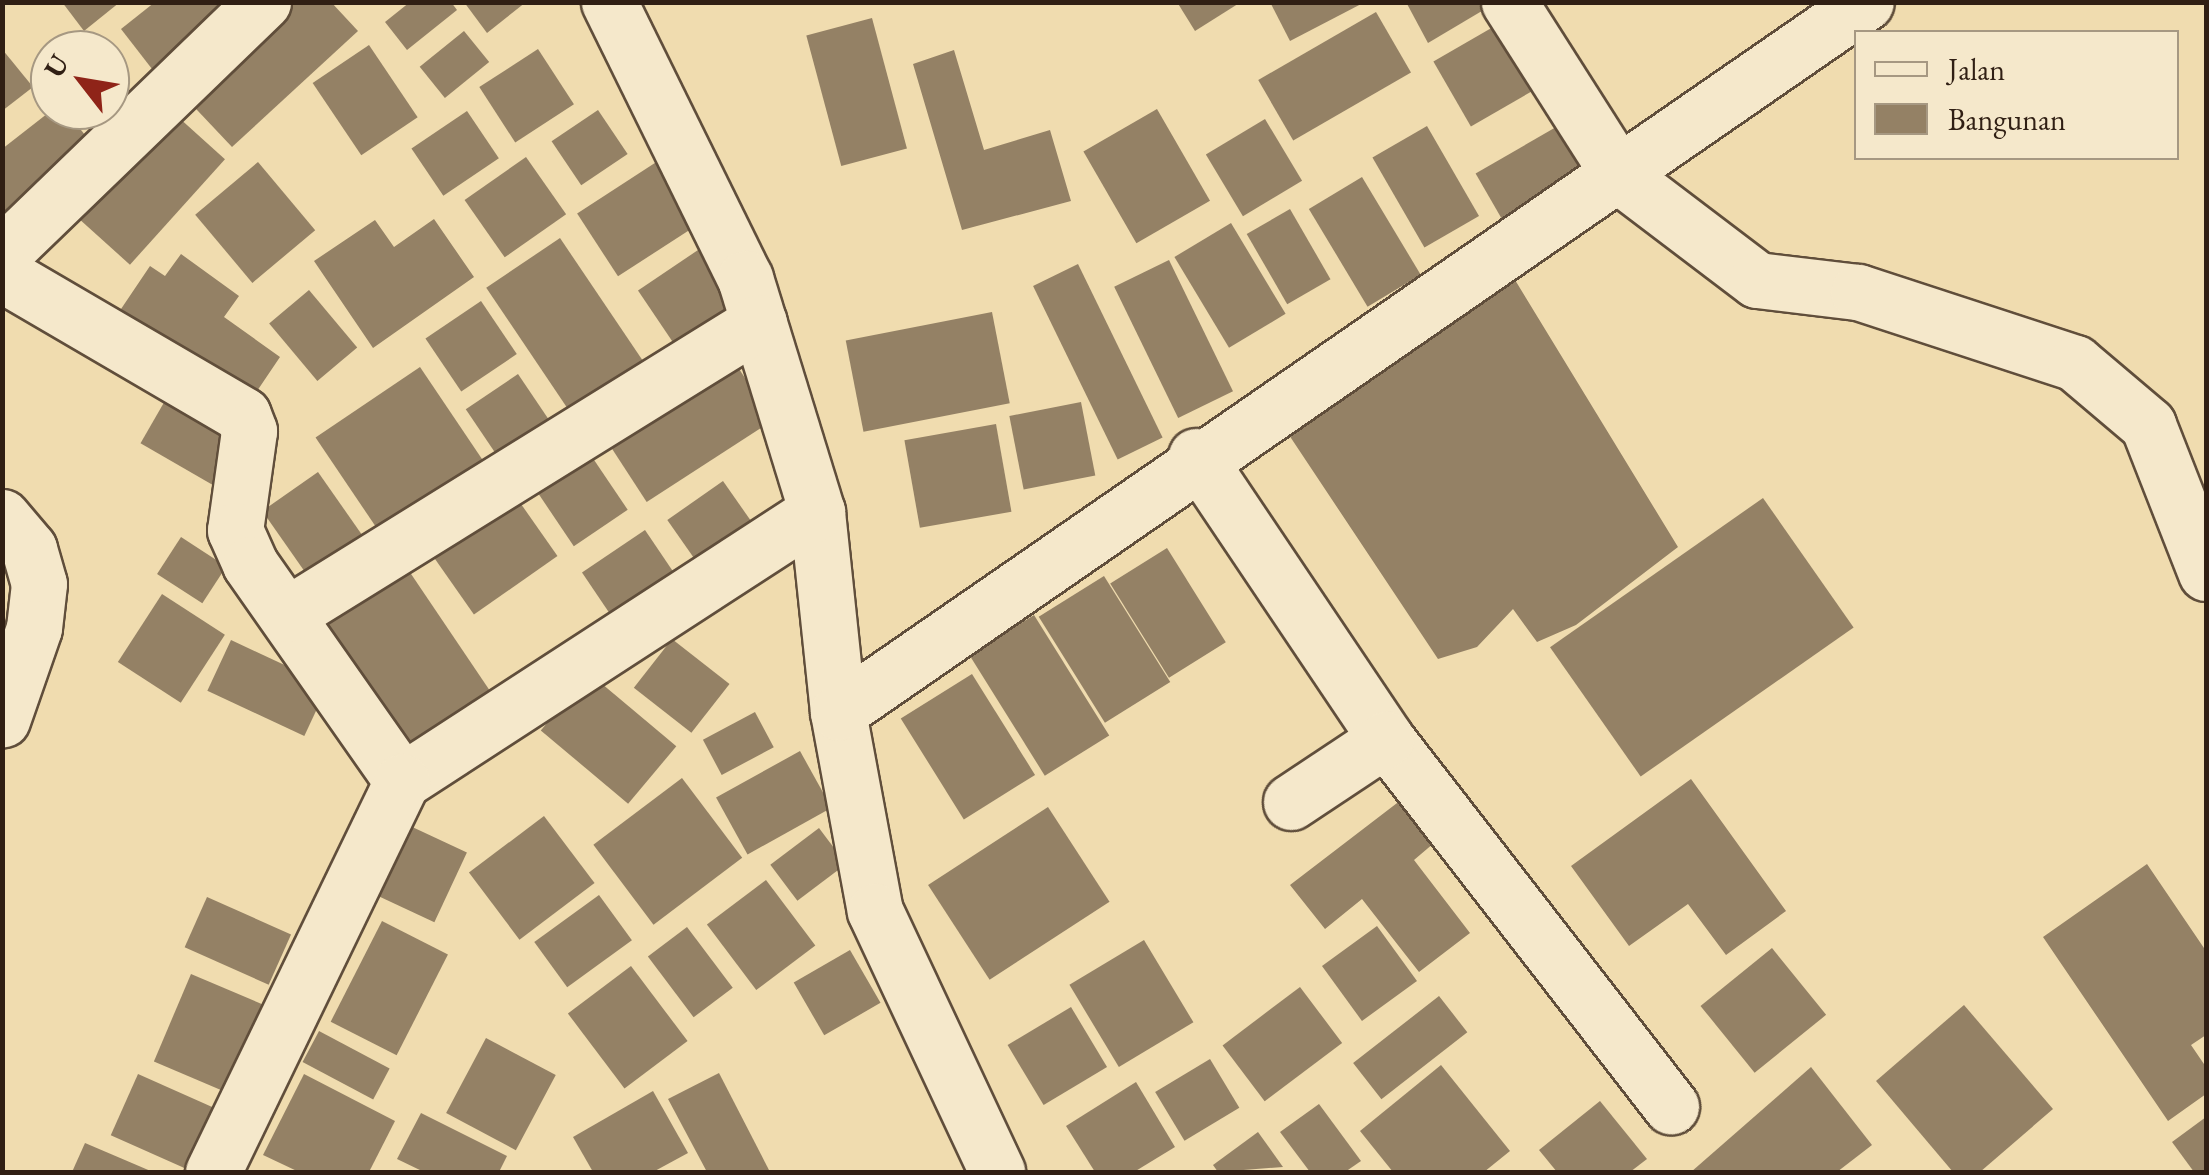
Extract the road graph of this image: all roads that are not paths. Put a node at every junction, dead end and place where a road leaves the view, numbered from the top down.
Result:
1 (263, 2) edge
2 (609, 2) edge
3 (1508, 2) edge
4 (1866, 2) edge
5 (1620, 176) junction
6 (2, 254) edge
7 (2, 274) edge
8 (759, 322) junction
9 (1196, 456) junction
10 (816, 512) junction
11 (2, 516) edge
12 (2206, 572) edge
13 (288, 614) junction
14 (838, 712) junction
15 (2, 720) edge
16 (1386, 739) junction
17 (402, 781) junction
18 (1291, 802) dead end
19 (1672, 1107) dead end
20 (988, 1168) edge
21 (212, 1172) edge

1 - 6 street
2 - 8 street
3 - 5 street
4 - 5 street
5 - 9 street
5 - 12 street
7 - 13 street
8 - 10 street
8 - 13 street
9 - 14 street
9 - 16 street
10 - 14 street
10 - 17 street
11 - 15 street
13 - 17 street
14 - 20 street
16 - 18 street
16 - 19 street
17 - 21 street

